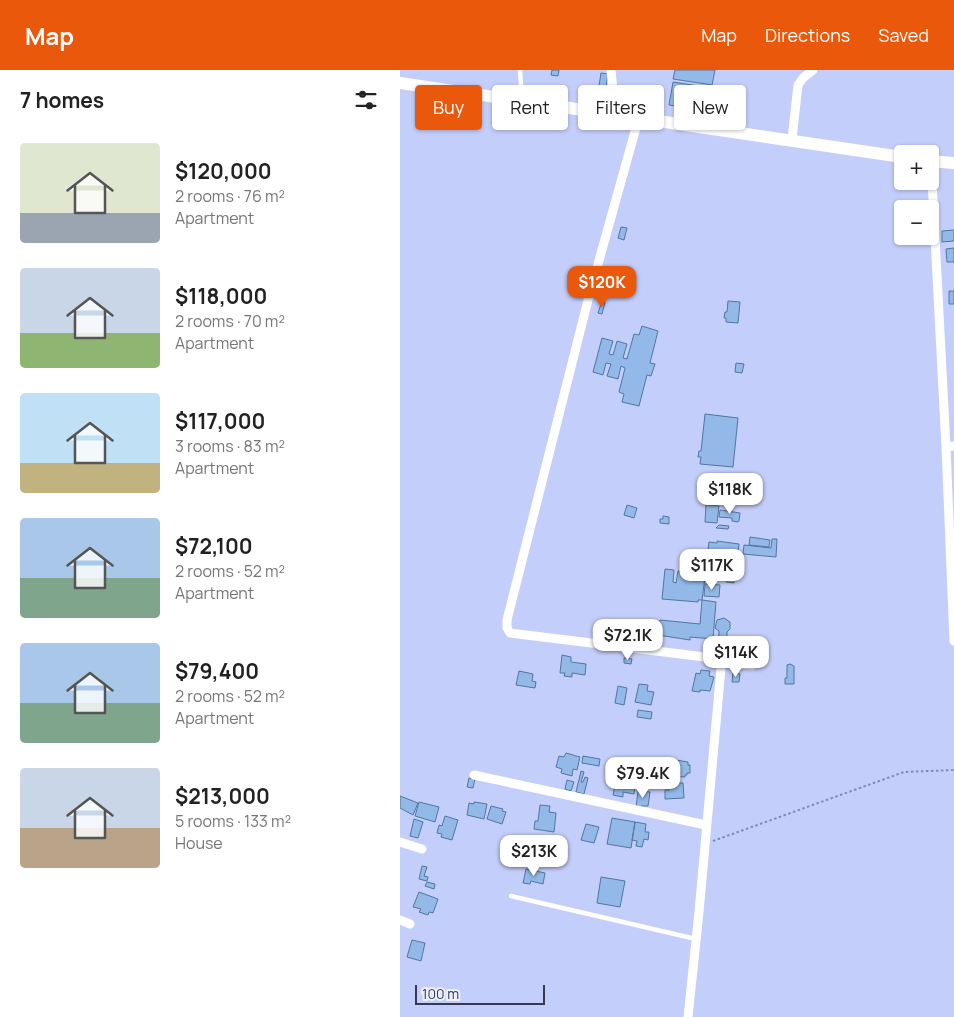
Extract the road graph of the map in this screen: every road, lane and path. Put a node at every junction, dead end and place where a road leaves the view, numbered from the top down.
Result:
1 (520, 70) edge
2 (612, 70) edge
3 (813, 70) edge
4 (400, 83) edge
5 (521, 85) edge
6 (613, 85) edge
7 (492, 97) edge
8 (664, 122) edge
9 (635, 130) edge
10 (792, 139) junction
11 (894, 156) edge
12 (939, 161) edge
13 (954, 162) edge
14 (933, 190) edge
15 (950, 446) edge
16 (954, 641) edge
17 (719, 663) junction
18 (753, 665) dead end
19 (954, 770) edge
20 (474, 775) dead end
21 (706, 825) junction
22 (400, 842) edge
23 (705, 843) junction
24 (422, 849) dead end
25 (511, 896) dead end
26 (400, 920) edge
27 (410, 924) dead end
28 (696, 939) junction
29 (688, 1017) edge

1 - 5 lane
2 - 6 street
3 - 10 street
4 - 7 street
8 - 10 street
9 - 17 street
10 - 11 street
12 - 13 street
14 - 15 street
15 - 16 street
17 - 18 street
17 - 21 street
19 - 23 path
20 - 21 street
21 - 23 street
22 - 24 street
23 - 28 street
25 - 28 lane
26 - 27 street
28 - 29 street

